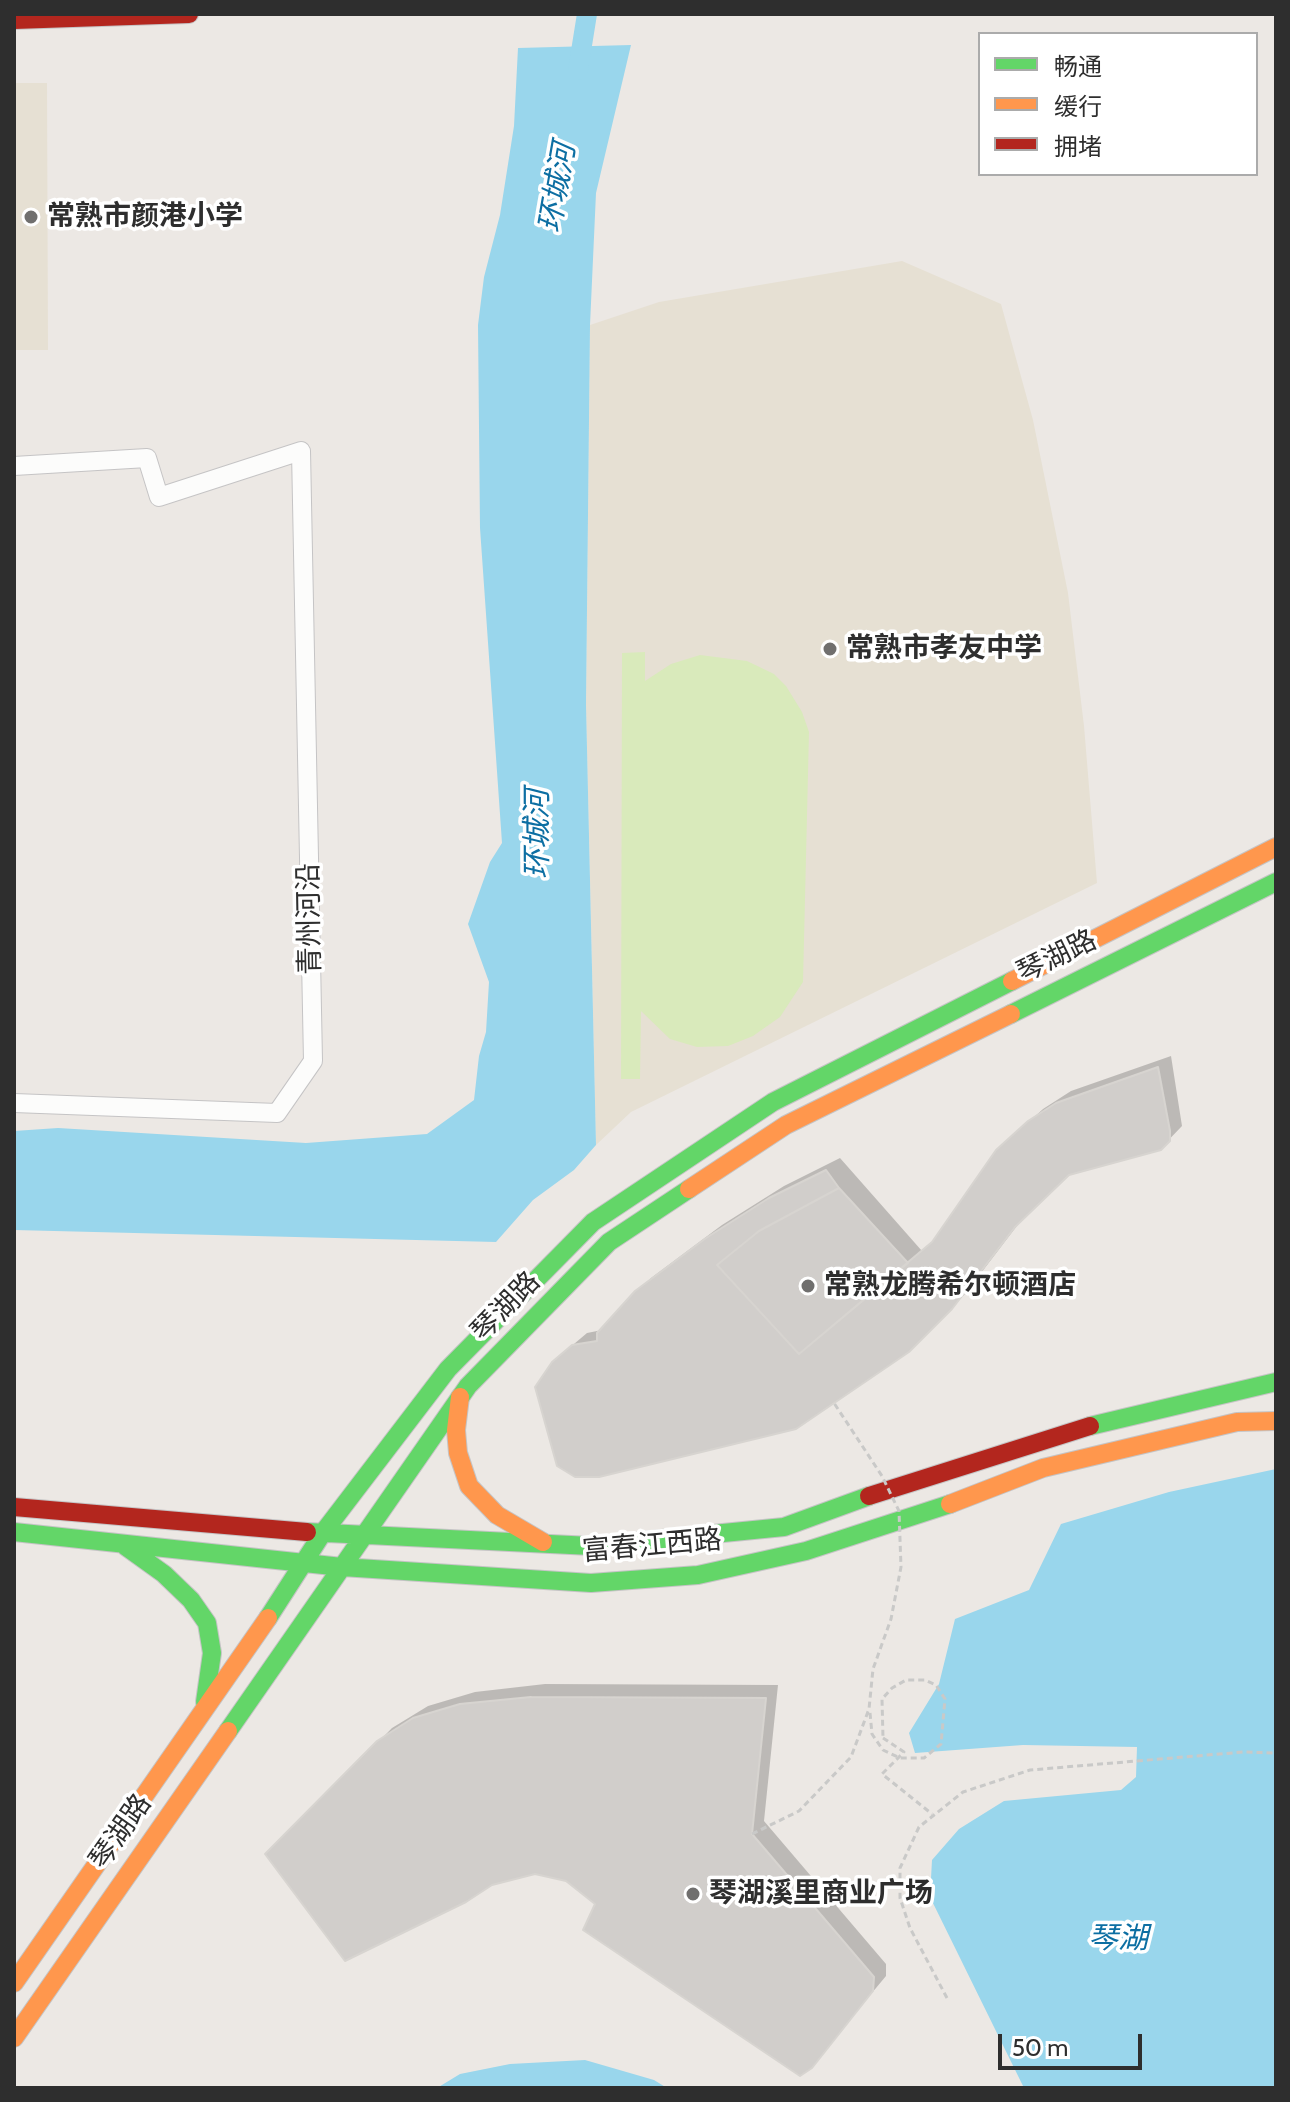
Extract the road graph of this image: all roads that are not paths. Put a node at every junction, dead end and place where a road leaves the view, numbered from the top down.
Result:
1 (189, 14) edge
2 (14, 20) edge
3 (14, 466) edge
4 (1276, 850) edge
5 (1276, 882) edge
6 (14, 1103) edge
7 (1276, 1382) edge
8 (460, 1396) junction
9 (1276, 1421) edge
10 (14, 1507) edge
11 (14, 1532) edge
12 (322, 1534) junction
13 (360, 1536) junction
14 (122, 1544) junction
15 (546, 1544) junction
16 (305, 1564) junction
17 (342, 1567) junction
18 (204, 1710) junction
19 (14, 1983) edge
20 (14, 2038) edge

1 - 2 main road
3 - 6 street, 青州河沿
4 - 12 main road, 琴湖路
5 - 8 main road, 琴湖路
7 - 15 main road, 富春江西路
8 - 13 main road, 琴湖路
8 - 15 main road
9 - 17 main road, 富春江西路
10 - 12 main road, 富春江西路
11 - 14 main road, 富春江西路
12 - 13 main road, 富春江西路
12 - 16 main road, 琴湖路
13 - 15 main road, 富春江西路
13 - 17 main road, 琴湖路
14 - 16 main road, 富春江西路
14 - 18 main road
16 - 17 main road, 富春江西路
16 - 18 main road, 琴湖路
17 - 20 main road, 琴湖路
18 - 19 main road, 琴湖路

